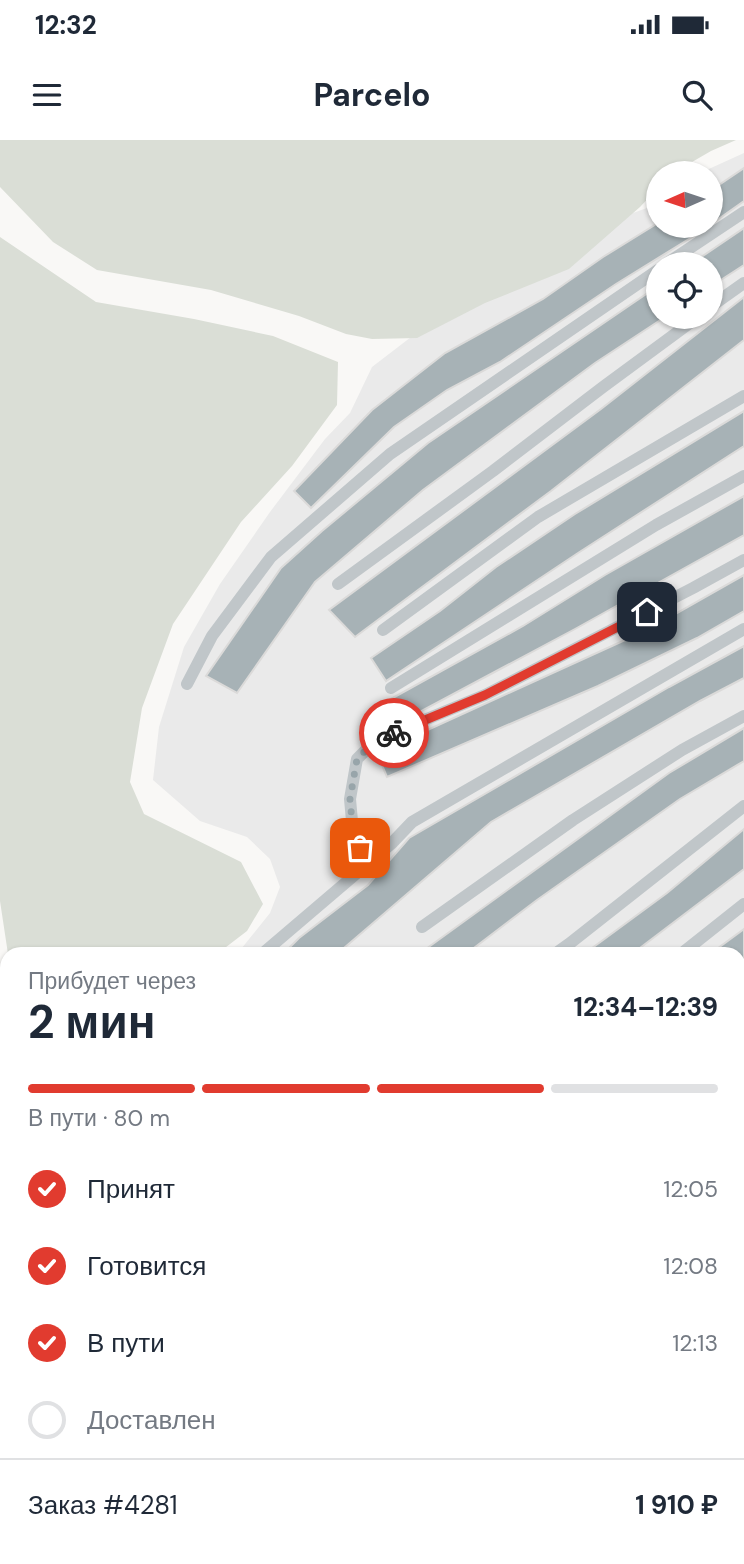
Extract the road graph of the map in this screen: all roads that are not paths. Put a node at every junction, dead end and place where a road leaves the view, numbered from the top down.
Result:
1 (744, 212) edge
2 (684, 252) edge
3 (646, 278) edge
4 (744, 283) edge
5 (723, 298) edge
6 (682, 329) edge
7 (744, 396) edge
8 (744, 476) edge
9 (744, 560) edge
10 (338, 584) dead end
11 (744, 629) edge
12 (383, 630) dead end
13 (187, 684) dead end
14 (391, 688) dead end
15 (744, 716) edge
16 (744, 806) edge
17 (368, 864) junction
18 (744, 904) edge
19 (422, 927) dead end
20 (270, 947) edge
21 (565, 947) edge
22 (690, 947) edge

1 - 2 lane
3 - 13 lane
4 - 5 lane
6 - 10 lane
7 - 12 lane
8 - 14 lane
9 - 17 lane
11 - 17 lane
15 - 19 lane
16 - 21 lane
17 - 20 lane
18 - 22 lane

